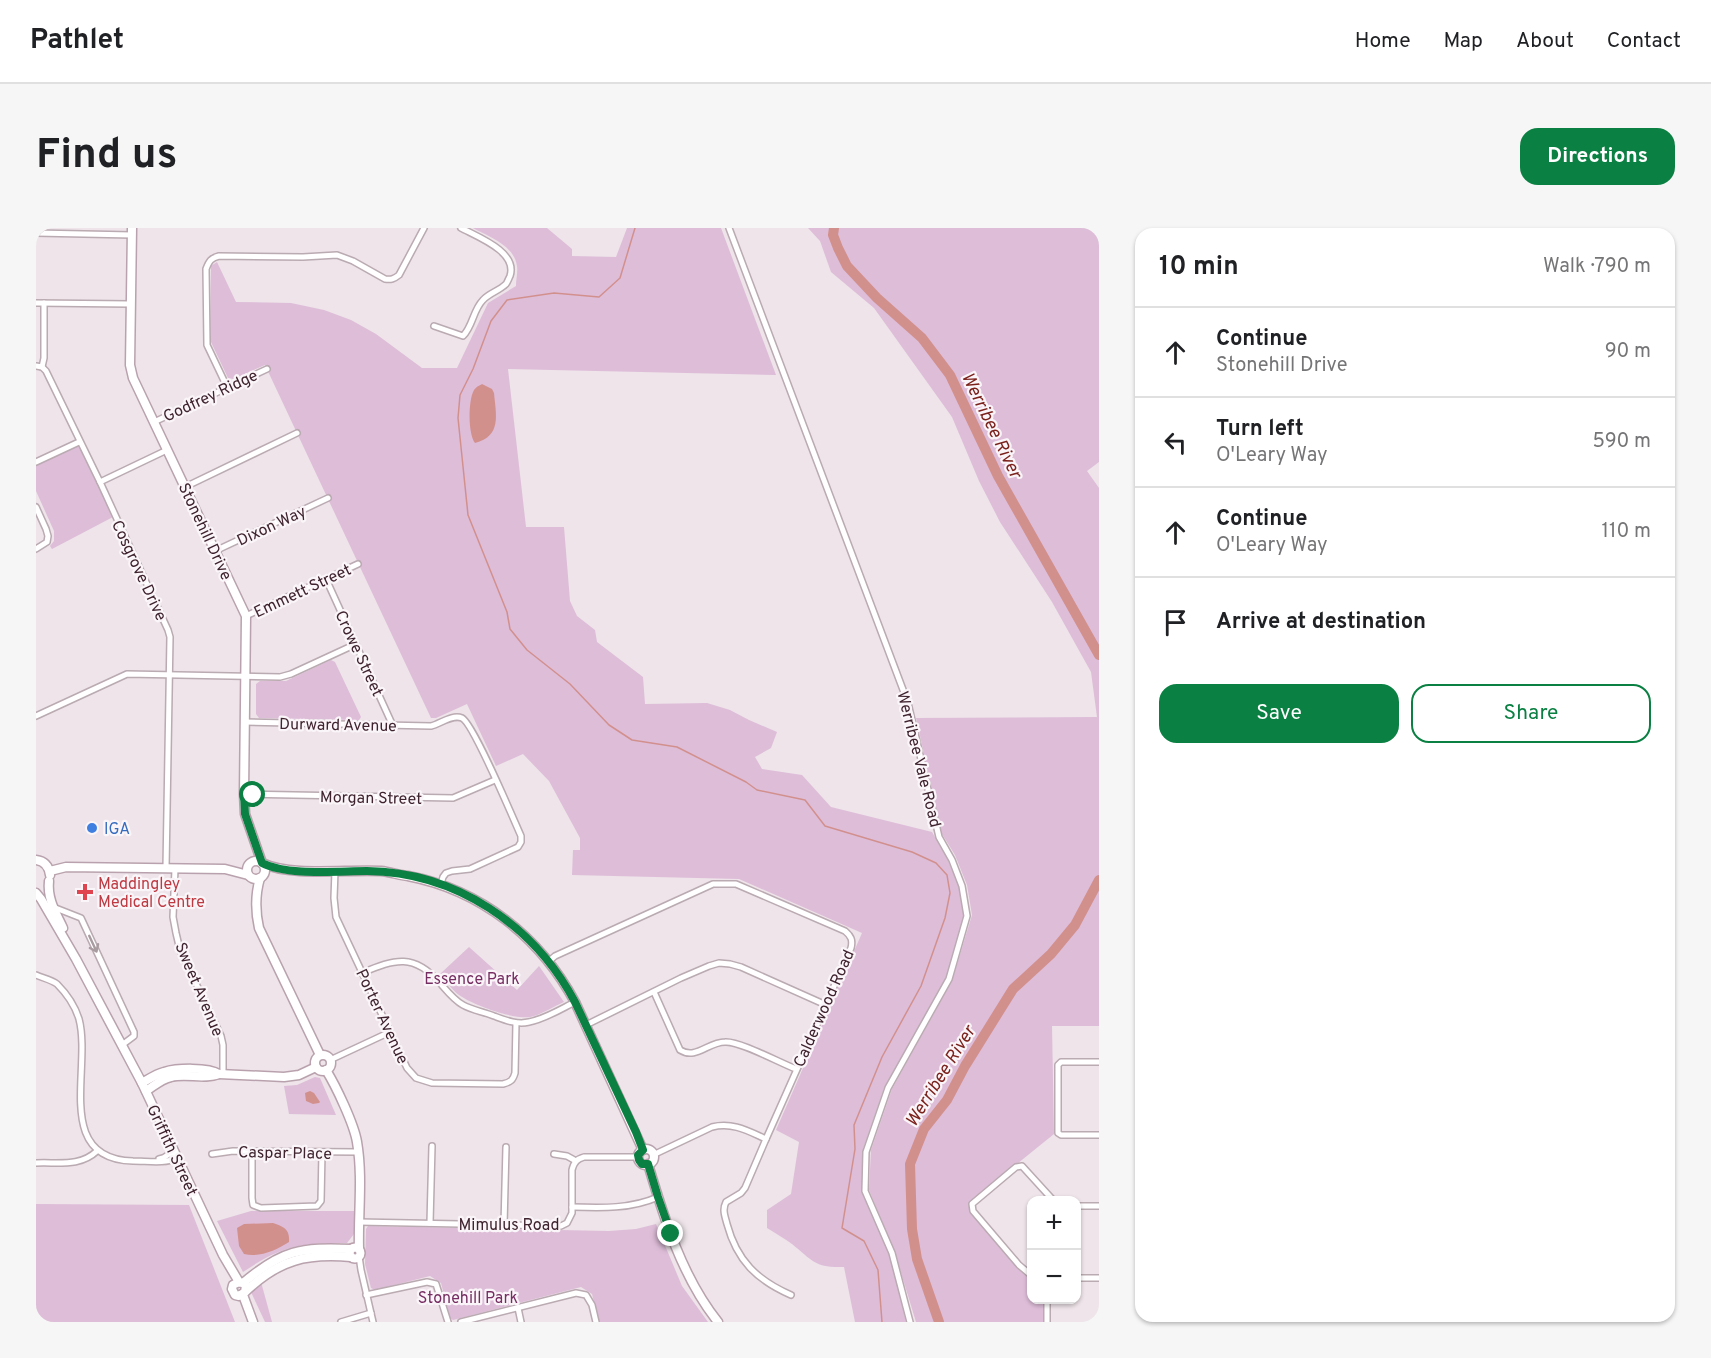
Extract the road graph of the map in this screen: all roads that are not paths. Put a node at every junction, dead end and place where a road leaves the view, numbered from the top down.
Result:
1 (424, 228) edge
2 (461, 228) edge
3 (729, 228) edge
4 (56, 231) edge
5 (132, 231) edge
6 (36, 233) edge
7 (36, 303) edge
8 (44, 303) junction
9 (130, 304) junction
10 (434, 326) dead end
11 (39, 366) edge
12 (267, 369) dead end
13 (227, 387) junction
14 (154, 422) junction
15 (297, 433) dead end
16 (79, 442) junction
17 (167, 450) junction
18 (36, 462) edge
19 (100, 482) junction
20 (185, 487) junction
21 (328, 498) dead end
22 (36, 507) edge
23 (36, 549) edge
24 (215, 551) junction
25 (358, 564) dead end
26 (326, 579) junction
27 (246, 616) junction
28 (356, 644) junction
29 (170, 675) junction
30 (245, 677) junction
31 (36, 716) edge
32 (244, 722) junction
33 (393, 726) junction
34 (495, 780) junction
35 (244, 794) junction
36 (255, 841) junction
37 (36, 860) edge
38 (250, 862) junction
39 (262, 863) junction
40 (170, 868) junction
41 (225, 869) junction
42 (290, 870) junction
43 (50, 871) junction
44 (335, 871) junction
45 (249, 876) junction
46 (261, 877) junction
47 (49, 881) junction
48 (441, 885) junction
49 (36, 892) edge
50 (256, 900) junction
51 (53, 907) junction
52 (76, 959) junction
53 (548, 962) junction
54 (362, 973) junction
55 (36, 975) edge
56 (654, 992) junction
57 (575, 1002) junction
58 (826, 1005) junction
59 (516, 1023) junction
60 (586, 1025) junction
61 (390, 1032) junction
62 (122, 1045) junction
63 (320, 1055) junction
64 (330, 1060) junction
65 (1099, 1062) edge
66 (316, 1067) junction
67 (326, 1070) junction
68 (796, 1070) junction
69 (221, 1074) junction
70 (144, 1087) junction
71 (1099, 1135) edge
72 (766, 1139) junction
73 (432, 1146) dead end
74 (506, 1147) dead end
75 (97, 1151) junction
76 (252, 1151) junction
77 (322, 1152) junction
78 (358, 1152) junction
79 (176, 1154) junction
80 (212, 1154) dead end
81 (554, 1154) dead end
82 (640, 1154) junction
83 (653, 1155) junction
84 (576, 1161) junction
85 (36, 1163) edge
86 (648, 1164) junction
87 (1049, 1196) edge
88 (658, 1197) junction
89 (1081, 1206) edge
90 (1099, 1206) edge
91 (572, 1207) junction
92 (359, 1222) junction
93 (430, 1223) junction
94 (504, 1225) junction
95 (355, 1253) junction
96 (1027, 1271) edge
97 (1081, 1278) edge
98 (1099, 1278) edge
99 (240, 1289) junction
100 (366, 1295) junction
101 (791, 1295) dead end
102 (1047, 1304) edge
103 (518, 1308) junction
104 (371, 1313) junction
105 (254, 1322) edge
106 (341, 1322) edge
107 (373, 1322) edge
108 (448, 1322) edge
109 (461, 1322) edge
110 (521, 1322) edge
111 (596, 1322) edge
112 (718, 1322) edge
113 (910, 1322) edge
114 (1047, 1322) edge

1 - 13 street
2 - 10 street
3 - 113 street, Werribee Vale Road
4 - 5 street
4 - 6 street
5 - 9 street, Stonehill Drive
7 - 8 street
8 - 9 street
8 - 11 street
9 - 14 street, Stonehill Drive
11 - 16 street, Cosgrove Drive
12 - 13 street, Godfrey Ridge
13 - 14 street, Godfrey Ridge
14 - 17 street, Stonehill Drive
15 - 20 street
16 - 18 street
16 - 19 street, Cosgrove Drive
17 - 19 street
17 - 20 street, Stonehill Drive
19 - 29 street, Cosgrove Drive
20 - 24 street, Stonehill Drive
21 - 24 street, Dixon Way
22 - 23 street
24 - 27 street, Stonehill Drive
25 - 26 street, Emmett Street
26 - 27 street, Emmett Street
26 - 28 street, Crowe Street
27 - 30 street, Stonehill Drive
28 - 30 street
28 - 33 street, Crowe Street
29 - 30 street
29 - 31 street
29 - 40 street, Cosgrove Drive
30 - 32 street, Stonehill Drive
32 - 33 street, Durward Avenue
32 - 35 street, Stonehill Drive
33 - 34 street, Durward Avenue
34 - 35 street, Morgan Street
34 - 48 street
35 - 36 street, Stonehill Drive
36 - 38 street
36 - 39 street, Stonehill Drive
37 - 43 street
38 - 39 street
38 - 41 street
38 - 45 street
39 - 42 street
39 - 46 street
40 - 41 street
40 - 43 street
40 - 69 street, Sweet Avenue
41 - 45 street
42 - 44 street
42 - 46 street
43 - 47 street, Griffith Street
44 - 48 street
44 - 54 street, Porter Avenue
45 - 46 street
45 - 50 street
46 - 50 street
47 - 49 street
47 - 51 street, Griffith Street
48 - 53 street
49 - 52 street, Griffith Street
50 - 63 street
51 - 52 street, Griffith Street
51 -> 62 street
52 - 62 street, Griffith Street
53 - 57 street
53 - 58 street, Calderwood Road
54 - 59 street
54 - 61 street, Porter Avenue
55 - 75 street
56 - 58 street
56 - 60 street
56 - 68 street
57 - 59 street
57 - 60 street
58 - 68 street, Calderwood Road
59 - 61 street, Porter Avenue
60 - 82 street
61 - 64 street
62 - 70 street, Griffith Street
63 - 64 street
63 - 66 street
64 - 67 street
65 - 71 street
66 - 67 street
66 - 69 street
67 - 78 street
68 - 72 street, Calderwood Road
69 - 70 street
70 - 79 street, Griffith Street
72 - 83 street
72 - 101 street, Calderwood Road
73 - 93 street
74 - 94 street
75 - 79 street
75 - 85 street
76 - 77 street, Caspar Place
76 - 77 street
76 - 80 street, Caspar Place
77 - 78 street, Caspar Place
78 - 92 street
79 - 99 street, Griffith Street
81 - 84 street
82 - 83 street
82 - 84 street
82 - 86 street
83 - 86 street
84 - 91 street, Mimulus Road
86 - 88 street
87 - 96 street
88 - 91 street
88 - 112 street
89 - 90 street
91 - 94 street, Mimulus Road
92 - 93 street, Mimulus Road
92 - 95 street
93 - 94 street, Mimulus Road
95 - 99 street
95 - 100 street
97 - 98 street
99 - 105 street, Griffith Street
100 - 104 street
100 - 108 street
102 - 114 street
103 - 109 street
103 - 110 street
103 - 111 street
104 - 106 street
104 - 107 street

